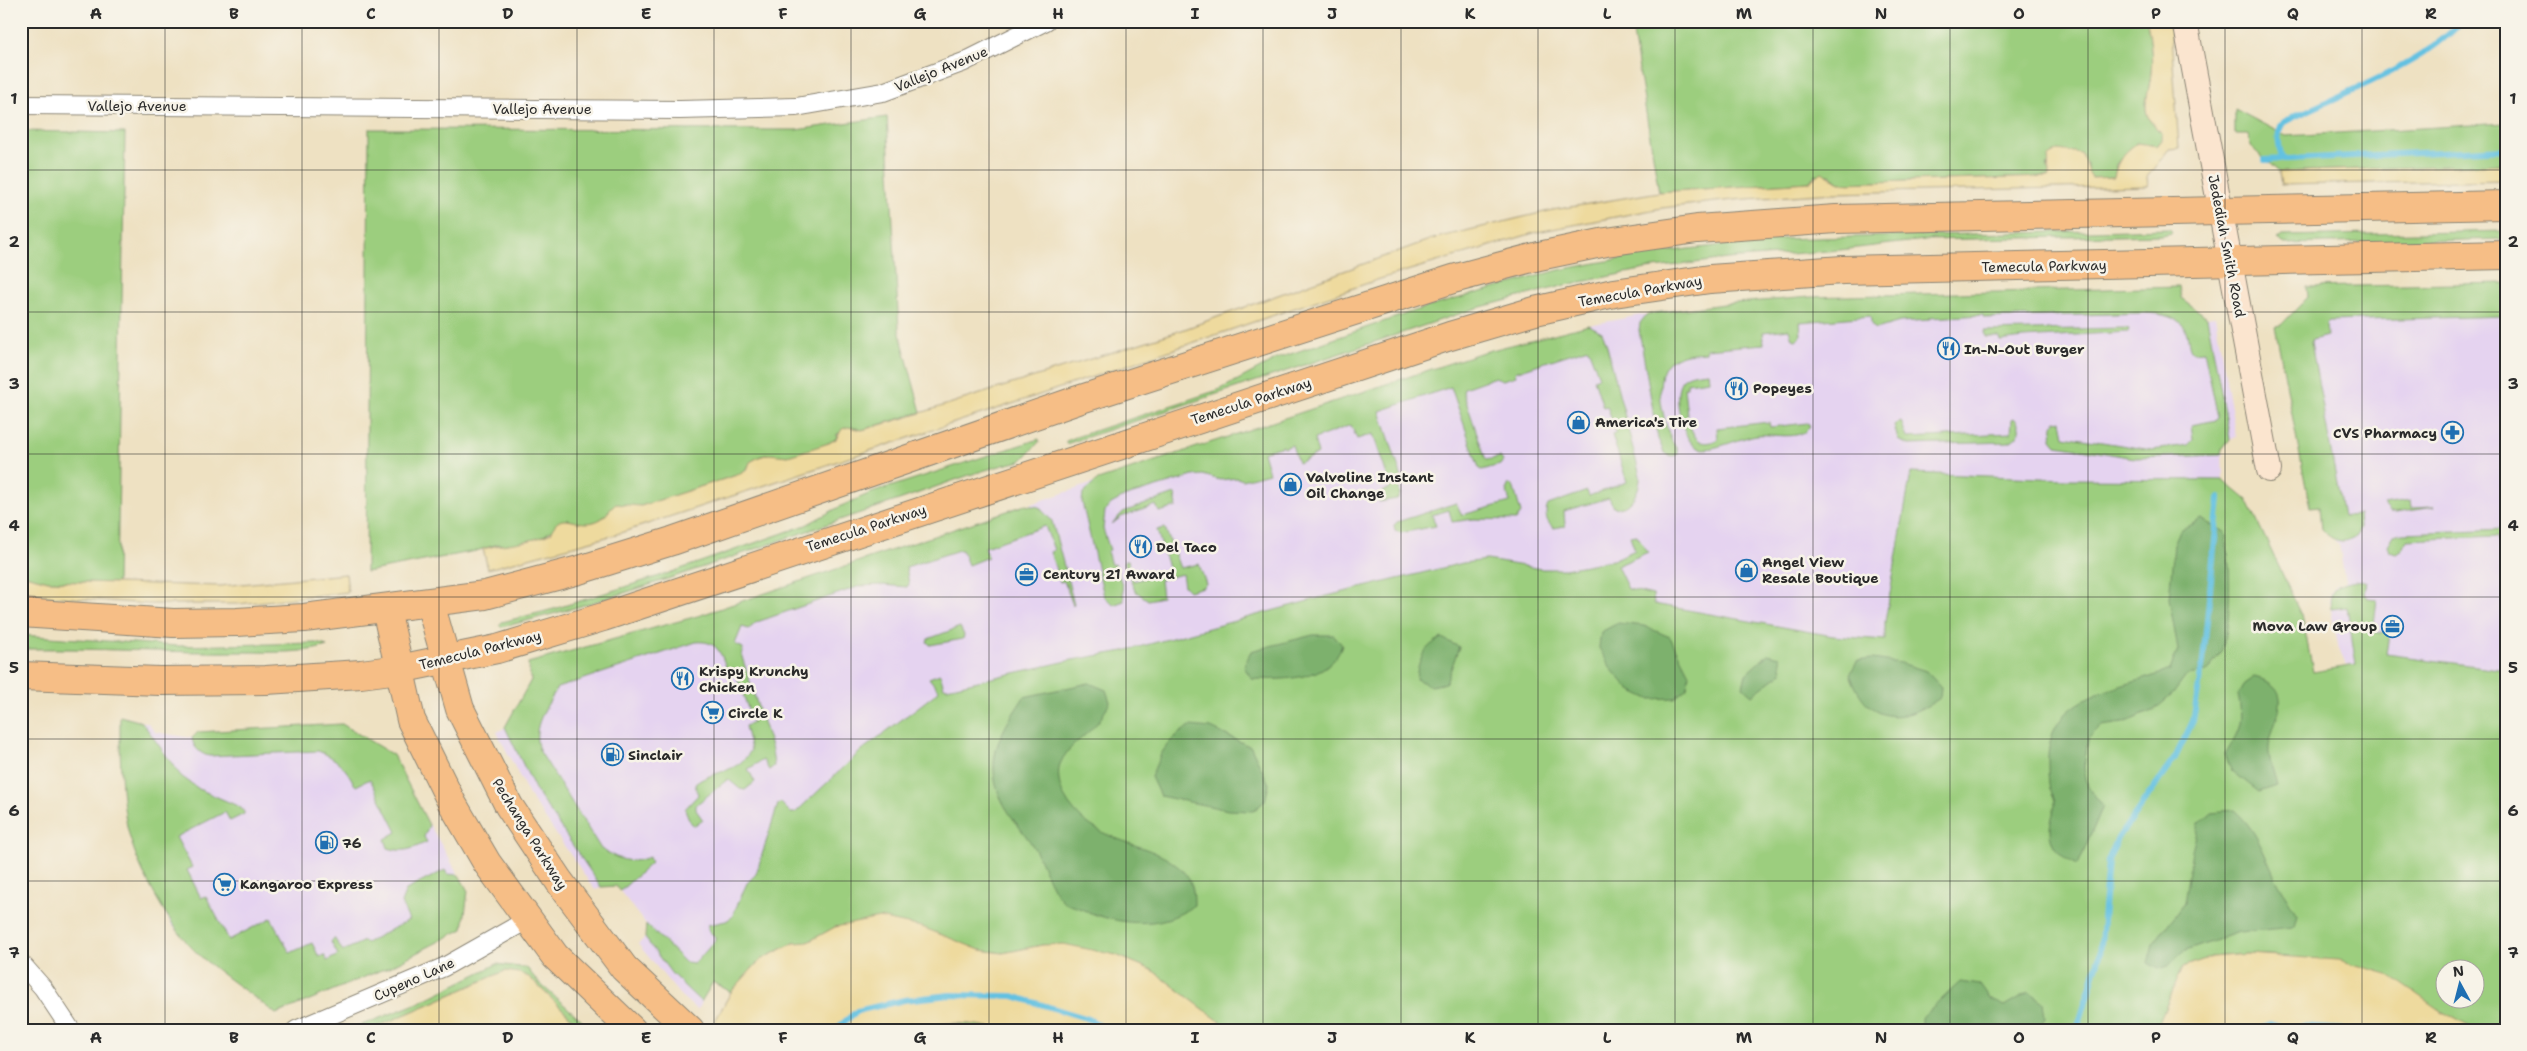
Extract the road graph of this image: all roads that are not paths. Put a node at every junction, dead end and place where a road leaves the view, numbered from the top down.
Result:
1 (1046, 21) edge
2 (2185, 21) edge
3 (21, 105) edge
4 (2506, 205) edge
5 (2221, 212) junction
6 (2506, 255) edge
7 (2230, 262) junction
8 (2269, 470) dead end
9 (430, 603) junction
10 (386, 609) junction
11 (21, 613) edge
12 (446, 660) junction
13 (399, 669) junction
14 (21, 676) edge
15 (528, 920) junction
16 (21, 963) edge
17 (683, 1024) edge
18 (71, 1030) edge
19 (296, 1030) edge
20 (632, 1030) edge

1 - 3 street, Vallejo Avenue
2 - 5 street, Jedediah Smith Road
4 - 5 main road
5 - 7 street, Jedediah Smith Road
5 - 9 main road
6 - 7 main road, Temecula Parkway
7 - 8 street, Jedediah Smith Road
7 - 12 main road, Temecula Parkway
9 - 10 main road
9 - 12 main road, Pechanga Parkway
10 - 11 main road
10 - 13 main road
12 - 13 main road, Temecula Parkway
12 - 17 main road, Pechanga Parkway
13 - 14 main road, Temecula Parkway
13 - 15 main road
15 - 19 street, Cupeno Lane
15 - 20 main road
16 - 18 street

